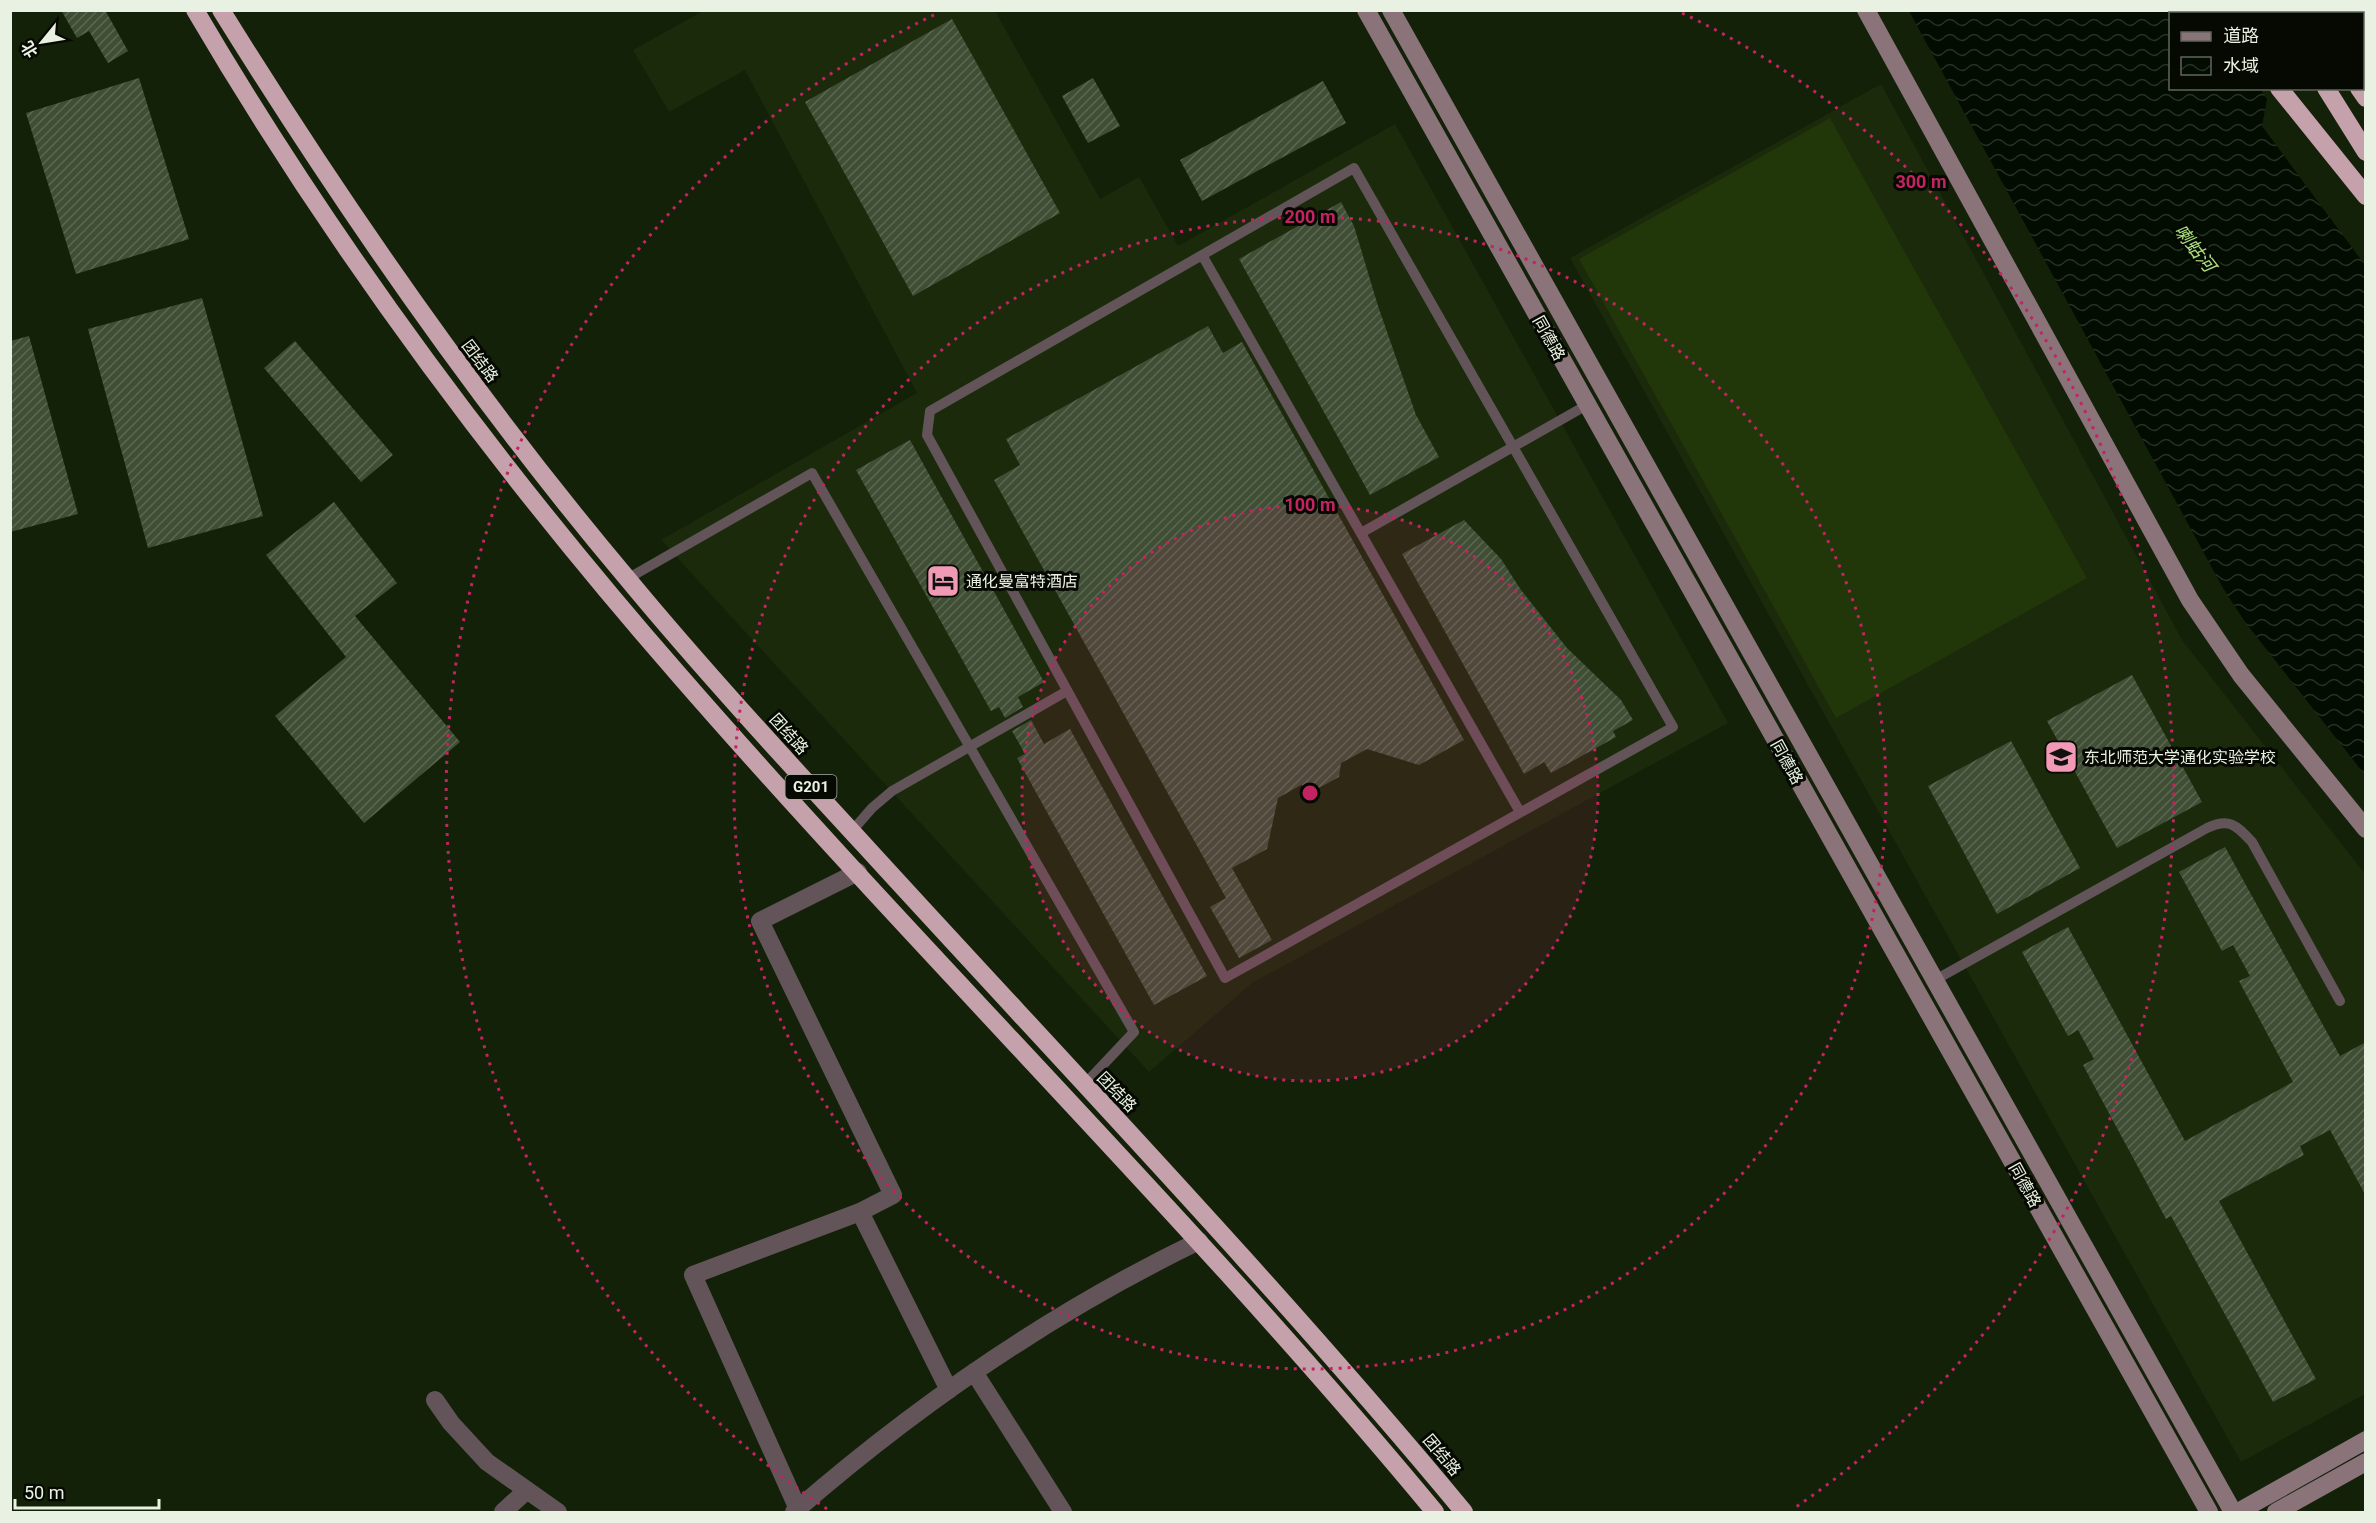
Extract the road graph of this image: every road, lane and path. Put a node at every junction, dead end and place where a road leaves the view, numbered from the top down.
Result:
1 (195, 10) edge
2 (221, 10) edge
3 (1366, 10) edge
4 (1391, 10) edge
5 (1866, 10) edge
6 (2280, 90) edge
7 (2327, 90) edge
8 (2366, 153) edge
9 (2366, 196) edge
10 (1202, 255) junction
11 (1587, 405) junction
12 (1514, 447) junction
13 (1361, 533) junction
14 (627, 579) junction
15 (1067, 691) junction
16 (969, 747) junction
17 (1520, 812) junction
18 (2366, 829) edge
19 (852, 831) junction
20 (858, 872) junction
21 (1935, 980) junction
22 (2340, 1001) dead end
23 (1084, 1085) junction
24 (860, 1212) junction
25 (1199, 1241) junction
26 (974, 1372) junction
27 (949, 1390) junction
28 (435, 1400) dead end
29 (2366, 1440) edge
30 (2366, 1462) edge
31 (527, 1490) junction
32 (796, 1511) edge
33 (502, 1512) edge
34 (558, 1512) edge
35 (1063, 1512) edge
36 (1435, 1512) edge
37 (1464, 1512) edge
38 (2209, 1512) edge
39 (2233, 1512) edge
40 (2238, 1512) edge
41 (2276, 1512) edge

1 - 20 highway, G201
2 - 14 highway, 团结路 / G201
3 - 11 main road, 同德路
4 - 21 main road, 同德路
5 - 18 main road
6 - 9 highway
7 - 8 highway
10 - 12 lane
10 - 13 lane
10 - 15 lane
11 - 12 lane
11 - 38 main road, 同德路
12 - 13 lane
12 - 17 lane
13 - 17 lane
14 - 16 lane
14 - 19 highway, 团结路 / G201
15 - 16 lane
15 - 17 lane
16 - 19 lane
16 - 23 lane
19 - 23 highway, 团结路 / G201
20 - 24 street
20 - 25 highway, G201
21 - 22 lane
21 - 39 main road, 同德路
23 - 37 highway, 团结路 / G201
24 - 27 street
24 - 32 street
25 - 26 street
25 - 36 highway, G201
26 - 27 street
26 - 35 street
27 - 32 street
28 - 31 street
29 - 40 main road
30 - 41 main road
31 - 33 street
31 - 34 street

